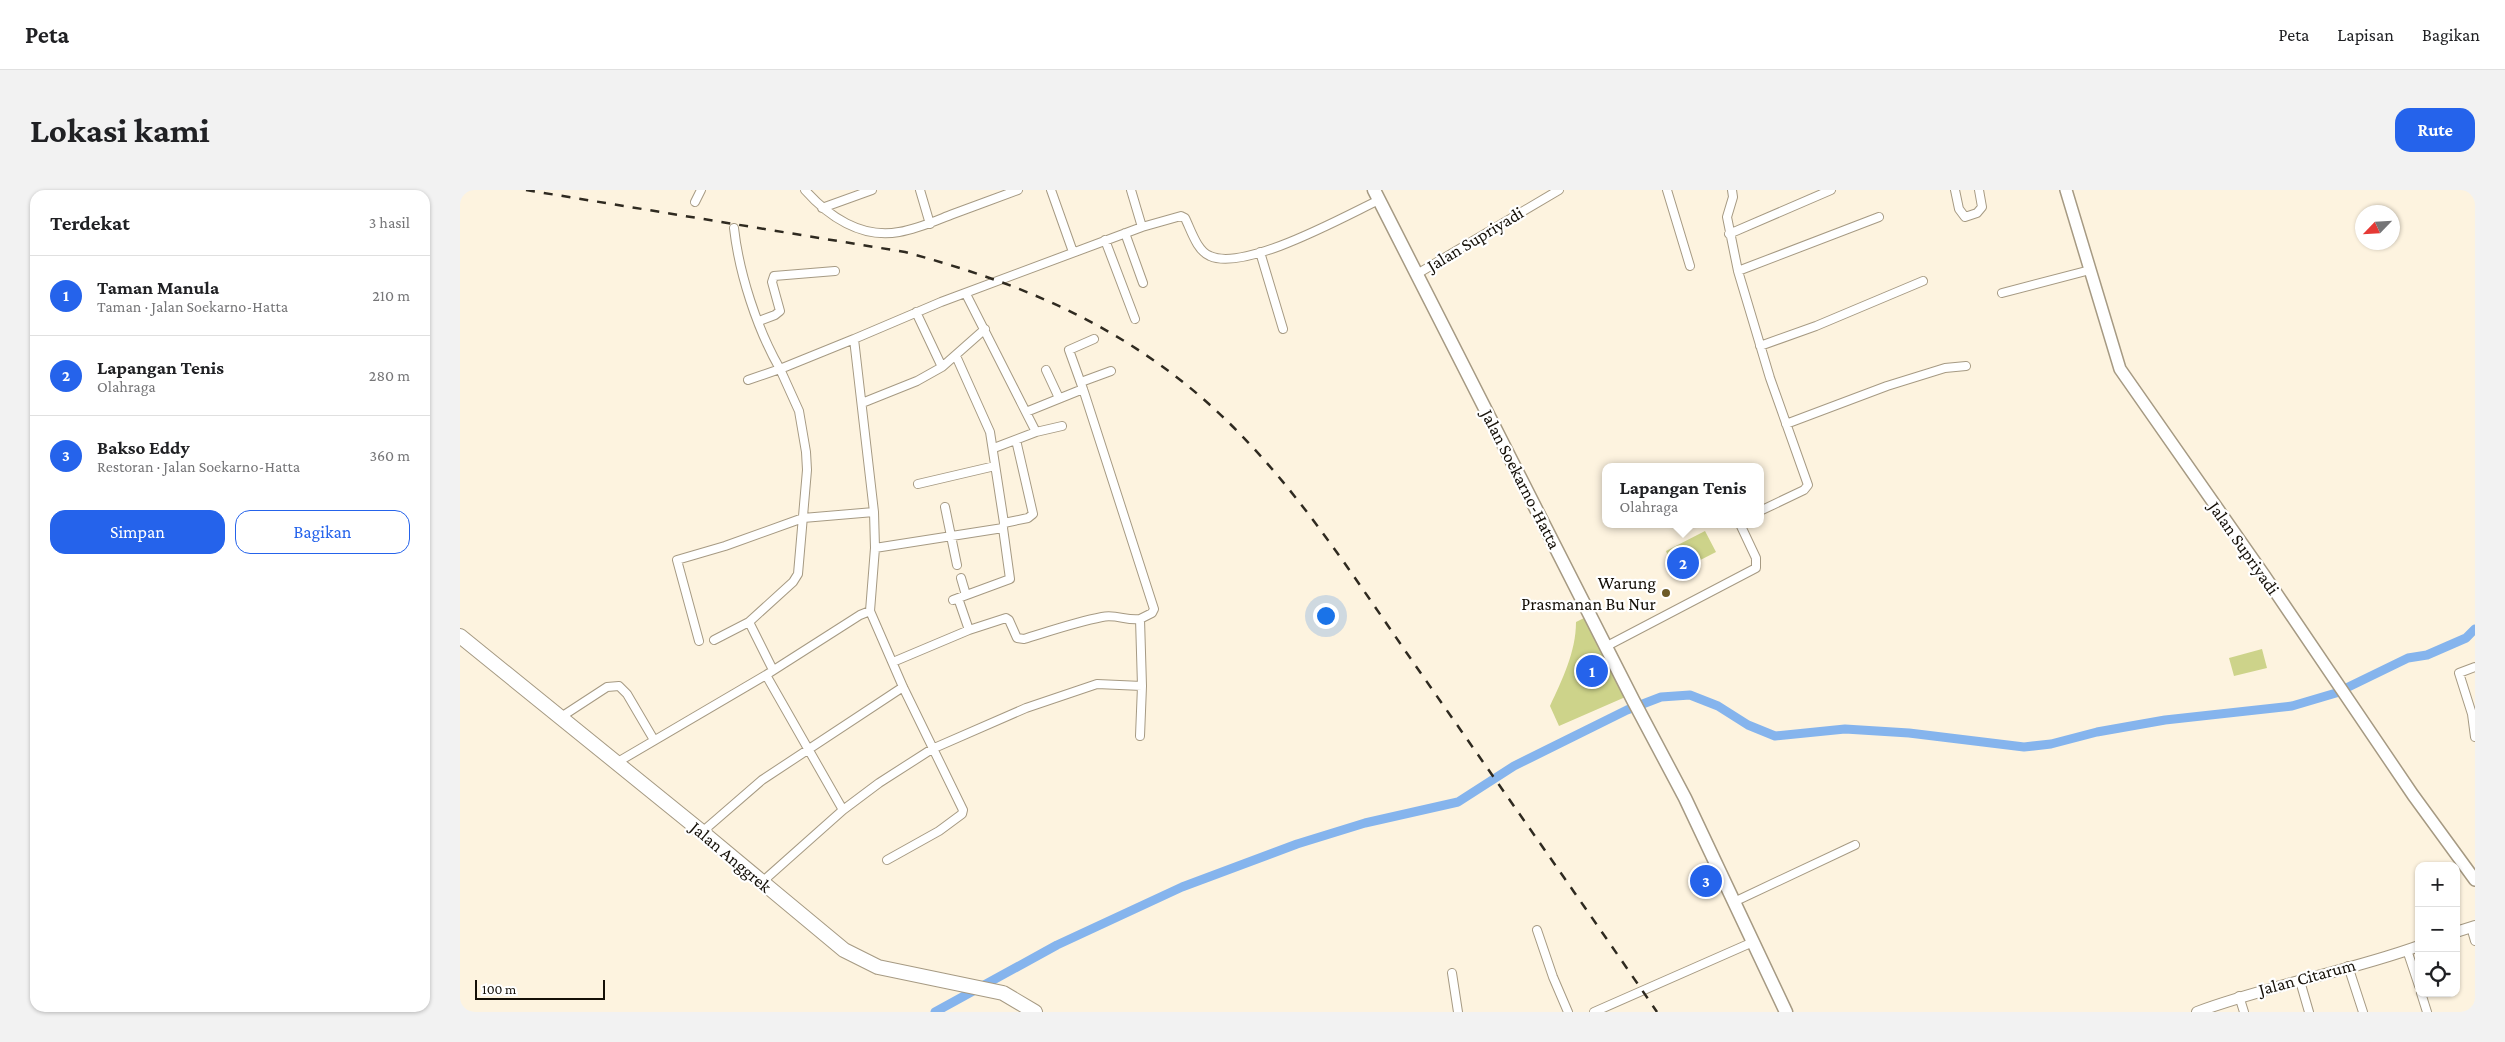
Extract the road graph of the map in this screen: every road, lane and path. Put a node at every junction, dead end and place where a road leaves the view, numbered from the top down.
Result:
1 (701, 190) edge
2 (805, 190) edge
3 (872, 190) edge
4 (920, 190) edge
5 (1018, 190) edge
6 (1051, 190) edge
7 (1131, 190) edge
8 (1559, 190) edge
9 (1667, 190) edge
10 (1732, 190) edge
11 (1831, 190) edge
12 (1955, 190) edge
13 (1979, 190) edge
14 (2066, 190) edge
15 (1376, 195) edge
16 (695, 202) dead end
17 (822, 208) junction
18 (1879, 217) dead end
19 (930, 224) junction
20 (1142, 227) junction
21 (734, 228) dead end
22 (1125, 233) junction
23 (1729, 234) junction
24 (1105, 240) junction
25 (1073, 252) junction
26 (1260, 252) junction
27 (1690, 266) dead end
28 (2090, 270) junction
29 (835, 271) dead end
30 (1738, 271) junction
31 (1417, 274) junction
32 (1923, 281) dead end
33 (1143, 283) dead end
34 (2002, 293) dead end
35 (966, 294) junction
36 (916, 312) junction
37 (1134, 319) dead end
38 (759, 321) junction
39 (985, 329) junction
40 (1283, 329) dead end
41 (854, 339) junction
42 (1094, 339) dead end
43 (1760, 346) junction
44 (956, 356) junction
45 (1966, 366) dead end
46 (942, 367) junction
47 (780, 369) junction
48 (1046, 370) dead end
49 (1110, 371) dead end
50 (748, 380) dead end
51 (1082, 386) junction
52 (1059, 398) junction
53 (862, 403) junction
54 (1026, 412) junction
55 (1786, 424) junction
56 (1062, 426) dead end
57 (1036, 432) junction
58 (1016, 440) junction
59 (994, 448) junction
60 (995, 466) junction
61 (918, 484) dead end
62 (945, 507) dead end
63 (1764, 509) edge
64 (874, 512) junction
65 (803, 518) junction
66 (1003, 526) junction
67 (1742, 528) edge
68 (950, 537) junction
69 (876, 548) junction
70 (957, 565) dead end
71 (960, 578) dead end
72 (966, 595) junction
73 (870, 611) junction
74 (1140, 619) junction
75 (749, 622) junction
76 (969, 630) junction
77 (460, 636) edge
78 (714, 640) dead end
79 (699, 641) dead end
80 (1607, 646) junction
81 (893, 662) junction
82 (2475, 667) edge
83 (769, 673) junction
84 (1142, 686) junction
85 (903, 687) junction
86 (2474, 713) edge
87 (561, 717) junction
88 (1140, 736) dead end
89 (2475, 737) edge
90 (654, 740) junction
91 (932, 749) junction
92 (810, 750) junction
93 (616, 763) junction
94 (844, 810) junction
95 (702, 832) junction
96 (1855, 845) dead end
97 (887, 860) dead end
98 (2475, 880) edge
99 (762, 882) junction
100 (1736, 901) junction
101 (2473, 927) edge
102 (1537, 930) dead end
103 (2460, 931) edge
104 (2475, 941) edge
105 (1754, 942) junction
106 (2415, 947) edge
107 (2407, 950) junction
108 (2348, 966) junction
109 (1452, 973) dead end
110 (2415, 974) edge
111 (2300, 981) junction
112 (2240, 996) junction
113 (2422, 997) edge
114 (1035, 1012) edge
115 (1458, 1012) edge
116 (1568, 1012) edge
117 (1594, 1012) edge
118 (1786, 1012) edge
119 (2197, 1012) edge
120 (2244, 1012) edge
121 (2309, 1012) edge
122 (2362, 1012) edge
123 (2427, 1012) edge

1 - 16 street
2 - 17 street
3 - 17 street
4 - 19 street
5 - 19 street
6 - 25 street
7 - 20 street
8 - 31 street, Jalan Supriyadi
9 - 27 street
10 - 23 street
11 - 23 street
12 - 13 street
14 - 28 main road, Jalan Supriyadi
15 - 26 street
15 - 31 main road, Jalan Soekarno-Hatta
17 - 19 street
18 - 30 street
20 - 22 street
20 - 26 street
21 - 38 street
22 - 24 street
22 - 33 street
23 - 30 street
24 - 25 street
24 - 37 street
25 - 35 street
26 - 40 street
28 - 34 street
28 - 98 main road, Jalan Supriyadi
29 - 38 street
30 - 43 street
31 - 80 main road, Jalan Soekarno-Hatta
32 - 43 street
35 - 36 street
35 - 39 street
36 - 41 street
36 - 46 street
38 - 47 street
39 - 44 street
39 - 54 street
41 - 47 street
41 - 53 street
42 - 51 street
43 - 55 street
44 - 46 street
44 - 59 street
45 - 55 street
46 - 53 street
47 - 50 street
47 - 65 street
48 - 52 street
49 - 51 street
51 - 52 street
51 - 74 street
52 - 54 street
53 - 64 street
54 - 57 street
55 - 63 street
56 - 57 street
57 - 58 street
58 - 59 street
58 - 66 street
59 - 60 street
60 - 61 street
60 - 66 street
62 - 68 street
64 - 65 street
64 - 69 street
65 - 75 street
65 - 79 street
66 - 68 street
66 - 72 street
67 - 80 street
68 - 69 street
68 - 70 street
69 - 73 street
71 - 72 street
72 - 76 street
73 - 81 street
73 - 83 street
74 - 76 street
74 - 84 street
75 - 78 street
75 - 83 street
76 - 81 street
77 - 87 highway, Jalan Anggrek
80 - 100 main road, Jalan Soekarno-Hatta
81 - 85 street
82 - 86 street
83 - 90 street
83 - 92 street
84 - 88 street
84 - 91 street
85 - 91 street
85 - 92 street
86 - 89 street
87 - 90 street
87 - 93 highway, Jalan Anggrek
90 - 93 street
91 - 94 street
91 - 97 street
92 - 94 street
92 - 95 street
93 - 95 highway, Jalan Anggrek
94 - 99 street
95 - 99 highway, Jalan Anggrek
96 - 100 street
99 - 114 highway, Jalan Anggrek
100 - 105 main road, Jalan Soekarno-Hatta
101 - 103 street
101 - 104 street
102 - 116 street
105 - 117 street
105 - 118 main road, Jalan Soekarno-Hatta
106 - 107 street, Jalan Citarum
107 - 108 street, Jalan Citarum
107 - 110 street
108 - 111 street, Jalan Citarum
108 - 122 street
109 - 115 street
111 - 112 street, Jalan Citarum
111 - 121 street
112 - 119 street, Jalan Citarum
112 - 120 street
113 - 123 street

